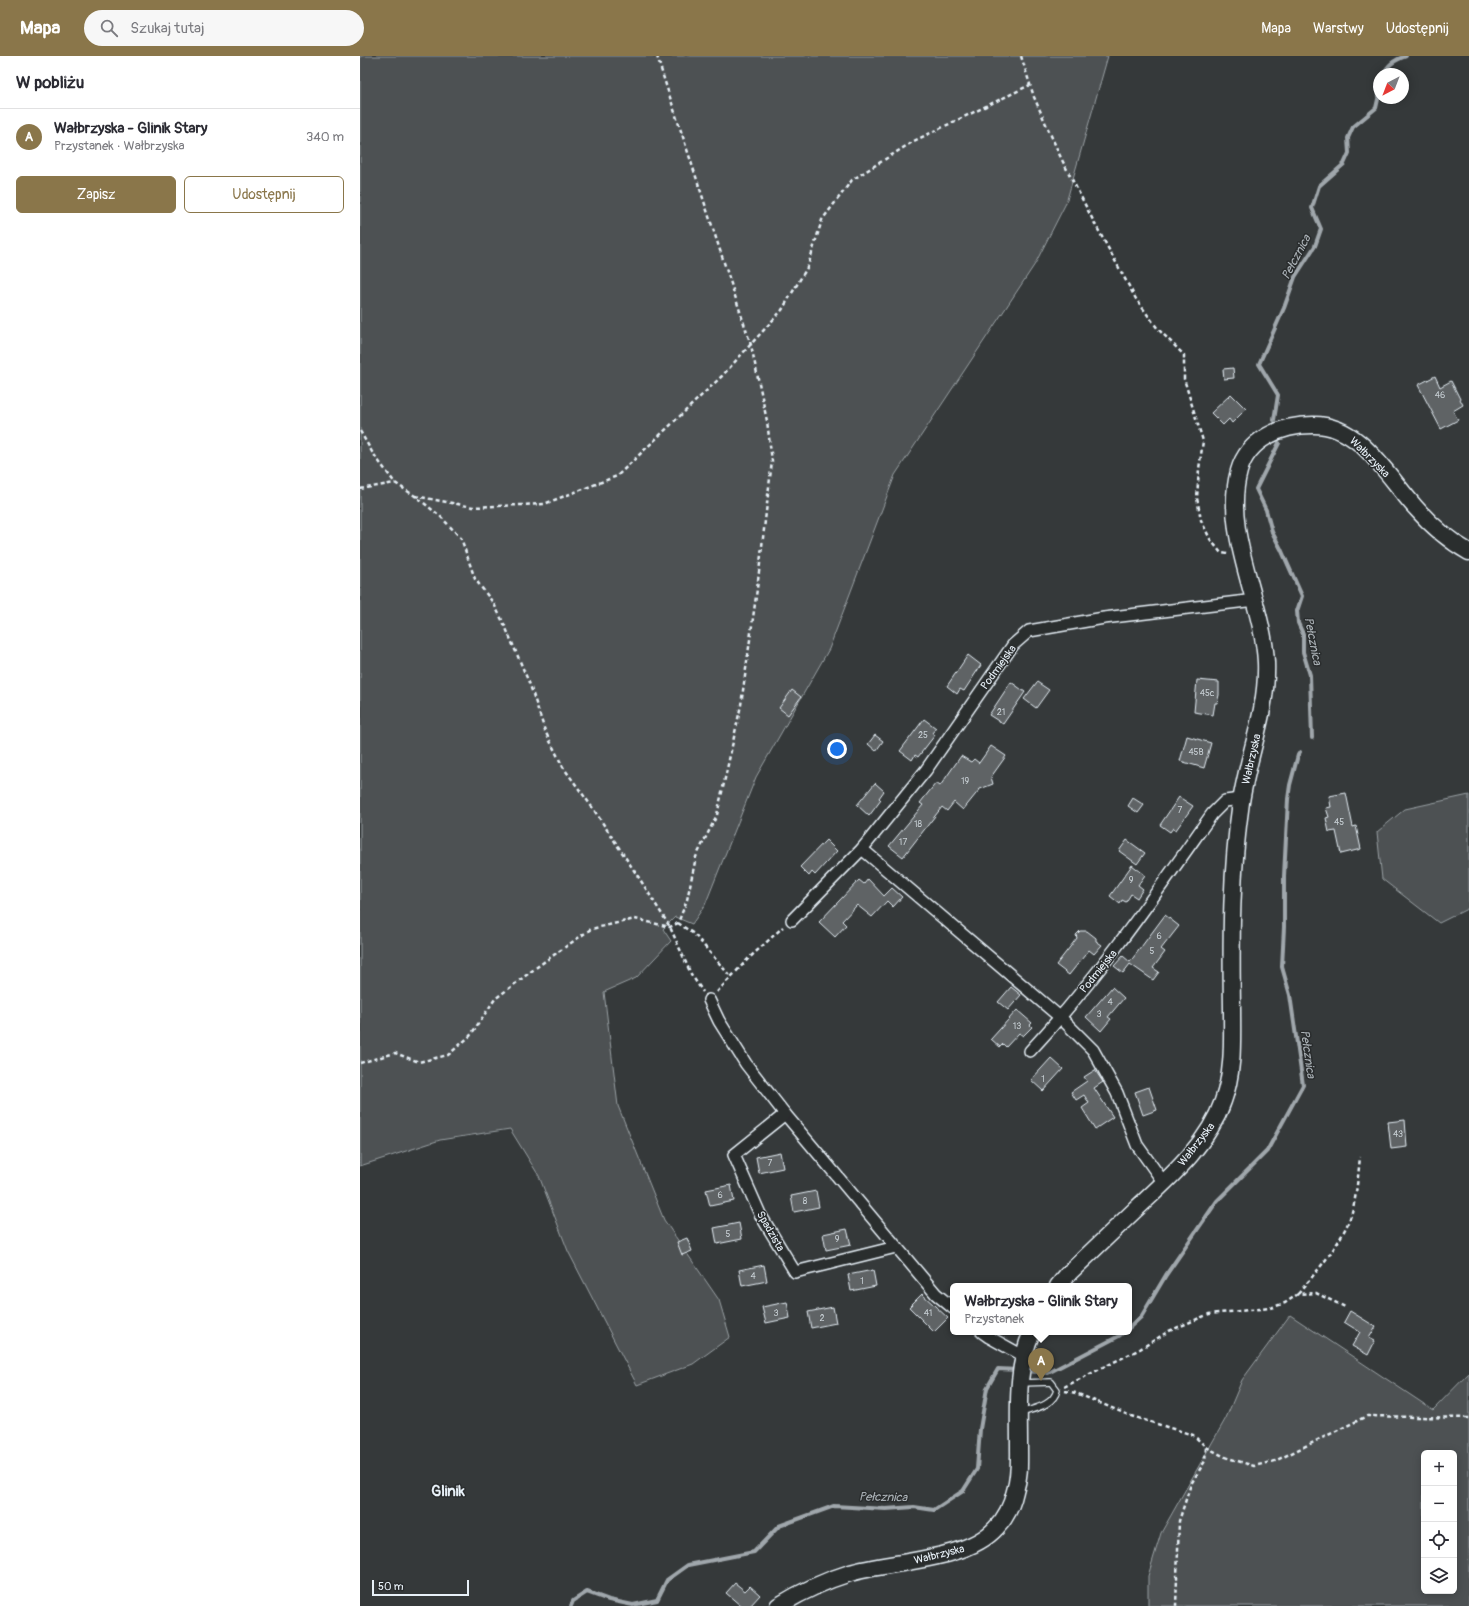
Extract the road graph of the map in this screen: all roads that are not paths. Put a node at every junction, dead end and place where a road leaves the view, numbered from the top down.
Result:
1 (1469, 552) edge
2 (1254, 600) junction
3 (1241, 799) junction
4 (862, 849) junction
5 (792, 920) road end
6 (709, 1000) road end
7 (1060, 1018) junction
8 (1030, 1051) dead end
9 (785, 1114) junction
10 (1164, 1183) junction
11 (896, 1247) junction
12 (1060, 1283) edge
13 (950, 1306) edge
14 (986, 1335) edge
15 (1031, 1335) edge
16 (1023, 1359) junction
17 (1020, 1381) junction
18 (1019, 1414) junction
19 (778, 1606) edge

1 - 2 main road, Wałbrzyska
2 - 3 main road, Wałbrzyska
2 - 4 street, Podmiejska
3 - 7 street, Podmiejska
3 - 10 main road, Wałbrzyska
4 - 5 street, Podmiejska
4 - 7 street
6 - 9 street
7 - 8 street, Podmiejska
7 - 10 street
9 - 11 street
9 - 11 street, Spadzista
10 - 12 main road, Wałbrzyska
11 - 13 street
14 - 16 street
15 - 16 main road, Wałbrzyska
16 - 17 main road, Wałbrzyska
17 - 18 main road, Wałbrzyska
17 - 18 lane
18 - 19 main road, Wałbrzyska

